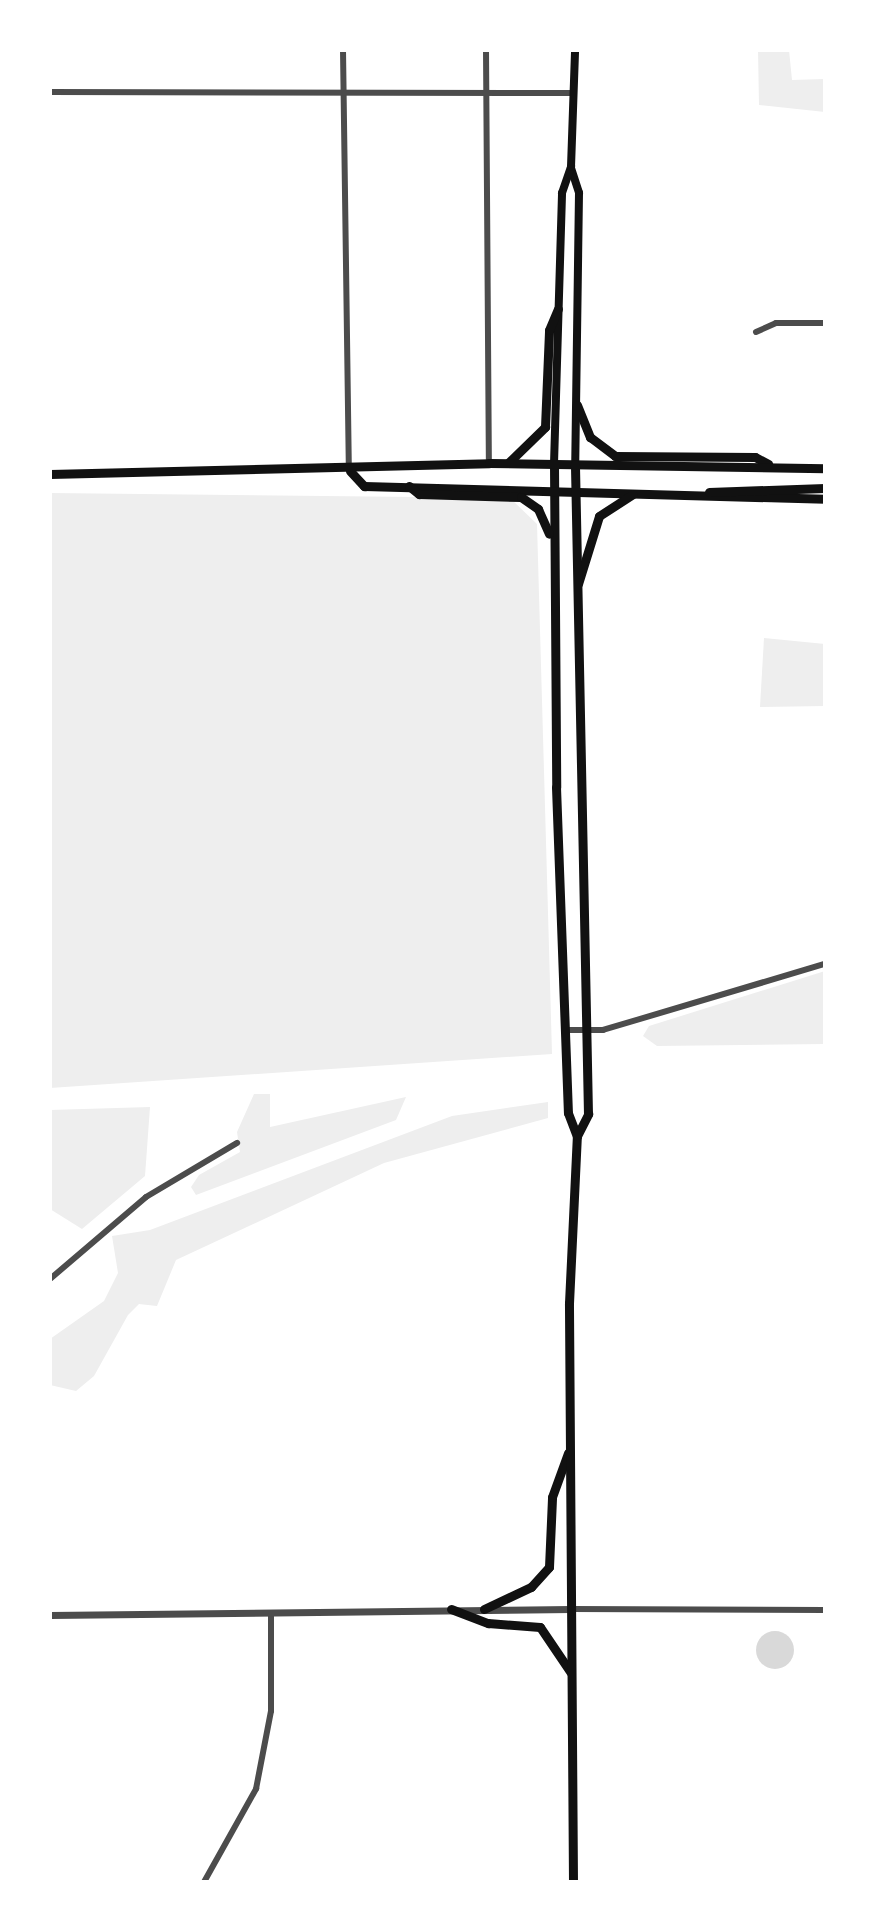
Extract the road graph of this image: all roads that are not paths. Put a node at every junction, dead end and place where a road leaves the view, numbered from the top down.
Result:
1 (343, 50) edge
2 (486, 50) edge
3 (575, 50) edge
4 (50, 92) edge
5 (344, 93) junction
6 (573, 93) junction
7 (487, 94) junction
8 (571, 167) junction
9 (558, 309) junction
10 (825, 323) edge
11 (756, 332) dead end
12 (577, 405) junction
13 (489, 463) junction
14 (508, 463) junction
15 (554, 464) junction
16 (575, 464) junction
17 (771, 466) junction
18 (825, 468) edge
19 (350, 471) junction
20 (50, 474) edge
21 (409, 486) junction
22 (553, 486) junction
23 (825, 488) edge
24 (574, 489) junction
25 (638, 493) junction
26 (698, 495) junction
27 (825, 499) edge
28 (552, 544) junction
29 (575, 595) junction
30 (825, 964) edge
31 (567, 1030) junction
32 (587, 1030) junction
33 (577, 1136) junction
34 (237, 1143) dead end
35 (50, 1279) edge
36 (570, 1446) junction
37 (451, 1609) junction
38 (484, 1609) junction
39 (571, 1609) junction
40 (825, 1610) edge
41 (271, 1614) junction
42 (50, 1615) edge
43 (572, 1675) junction
44 (204, 1882) edge
45 (573, 1882) edge

1 - 5 street
2 - 7 street
3 - 6 main road
4 - 5 street
5 - 7 street
5 - 19 street
6 - 7 street
6 - 8 main road
7 - 13 street
8 - 9 main road
8 - 12 main road
9 - 14 main road
9 - 15 main road
10 - 11 street
12 - 16 main road
12 - 17 main road
13 - 14 main road
13 - 19 main road
14 - 15 main road
15 - 16 main road
15 - 22 main road
16 - 17 main road
16 - 24 main road
17 - 18 main road
19 - 20 main road
19 - 21 main road
21 - 22 main road
21 - 28 main road
22 - 24 main road
22 - 28 main road
23 - 26 main road
24 - 25 main road
24 - 29 main road
25 - 26 main road
25 - 29 main road
26 - 27 main road
28 - 31 main road
29 - 32 main road
30 - 32 street
31 - 32 street
31 - 33 main road
32 - 33 main road
33 - 36 main road
34 - 35 street
36 - 38 main road
36 - 39 main road
37 - 38 street
37 - 41 street
37 - 43 main road
38 - 39 street
39 - 40 street
39 - 43 main road
41 - 42 street
41 - 44 street
43 - 45 main road

